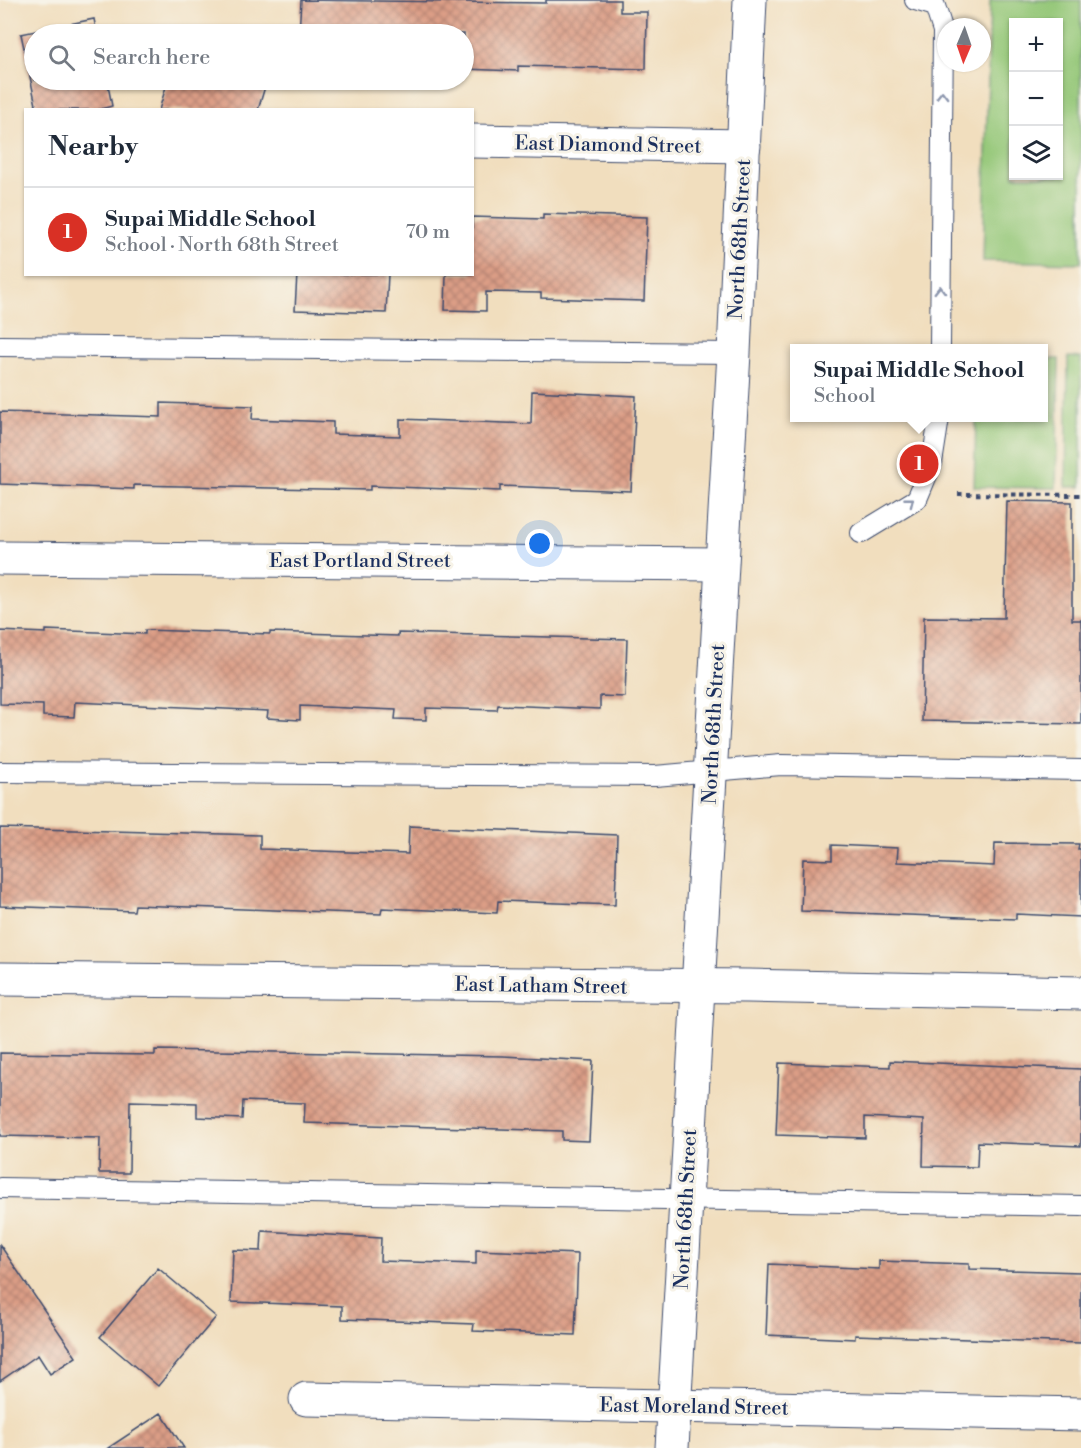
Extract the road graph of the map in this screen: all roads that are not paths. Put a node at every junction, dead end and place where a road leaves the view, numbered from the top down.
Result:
1 (750, 0) edge
2 (915, 0) edge
3 (474, 141) edge
4 (744, 146) junction
5 (940, 344) edge
6 (0, 346) edge
7 (734, 353) junction
8 (938, 422) edge
9 (861, 533) dead end
10 (0, 558) edge
11 (720, 564) junction
12 (1081, 770) edge
13 (0, 772) edge
14 (710, 772) junction
15 (0, 979) edge
16 (699, 986) junction
17 (1081, 993) edge
18 (0, 1188) edge
19 (684, 1200) junction
20 (1081, 1206) edge
21 (306, 1400) dead end
22 (675, 1405) junction
23 (1081, 1414) edge
24 (672, 1448) edge

1 - 4 street, North 68th Street
5 -> 2 lane
3 - 4 street, East Diamond Street
4 - 7 street, North 68th Street
6 - 7 lane
7 - 11 street, North 68th Street
9 -> 8 lane
10 - 11 street, East Portland Street
11 - 14 street, North 68th Street
12 - 14 lane
13 - 14 lane
14 - 16 street, North 68th Street
15 - 16 street, East Latham Street
16 - 17 street, East Latham Street
16 - 19 street, North 68th Street
18 - 19 lane
19 - 20 lane
19 - 22 street, North 68th Street
21 - 22 street, East Moreland Street
22 - 23 street, East Moreland Street
22 - 24 street, North 68th Street

